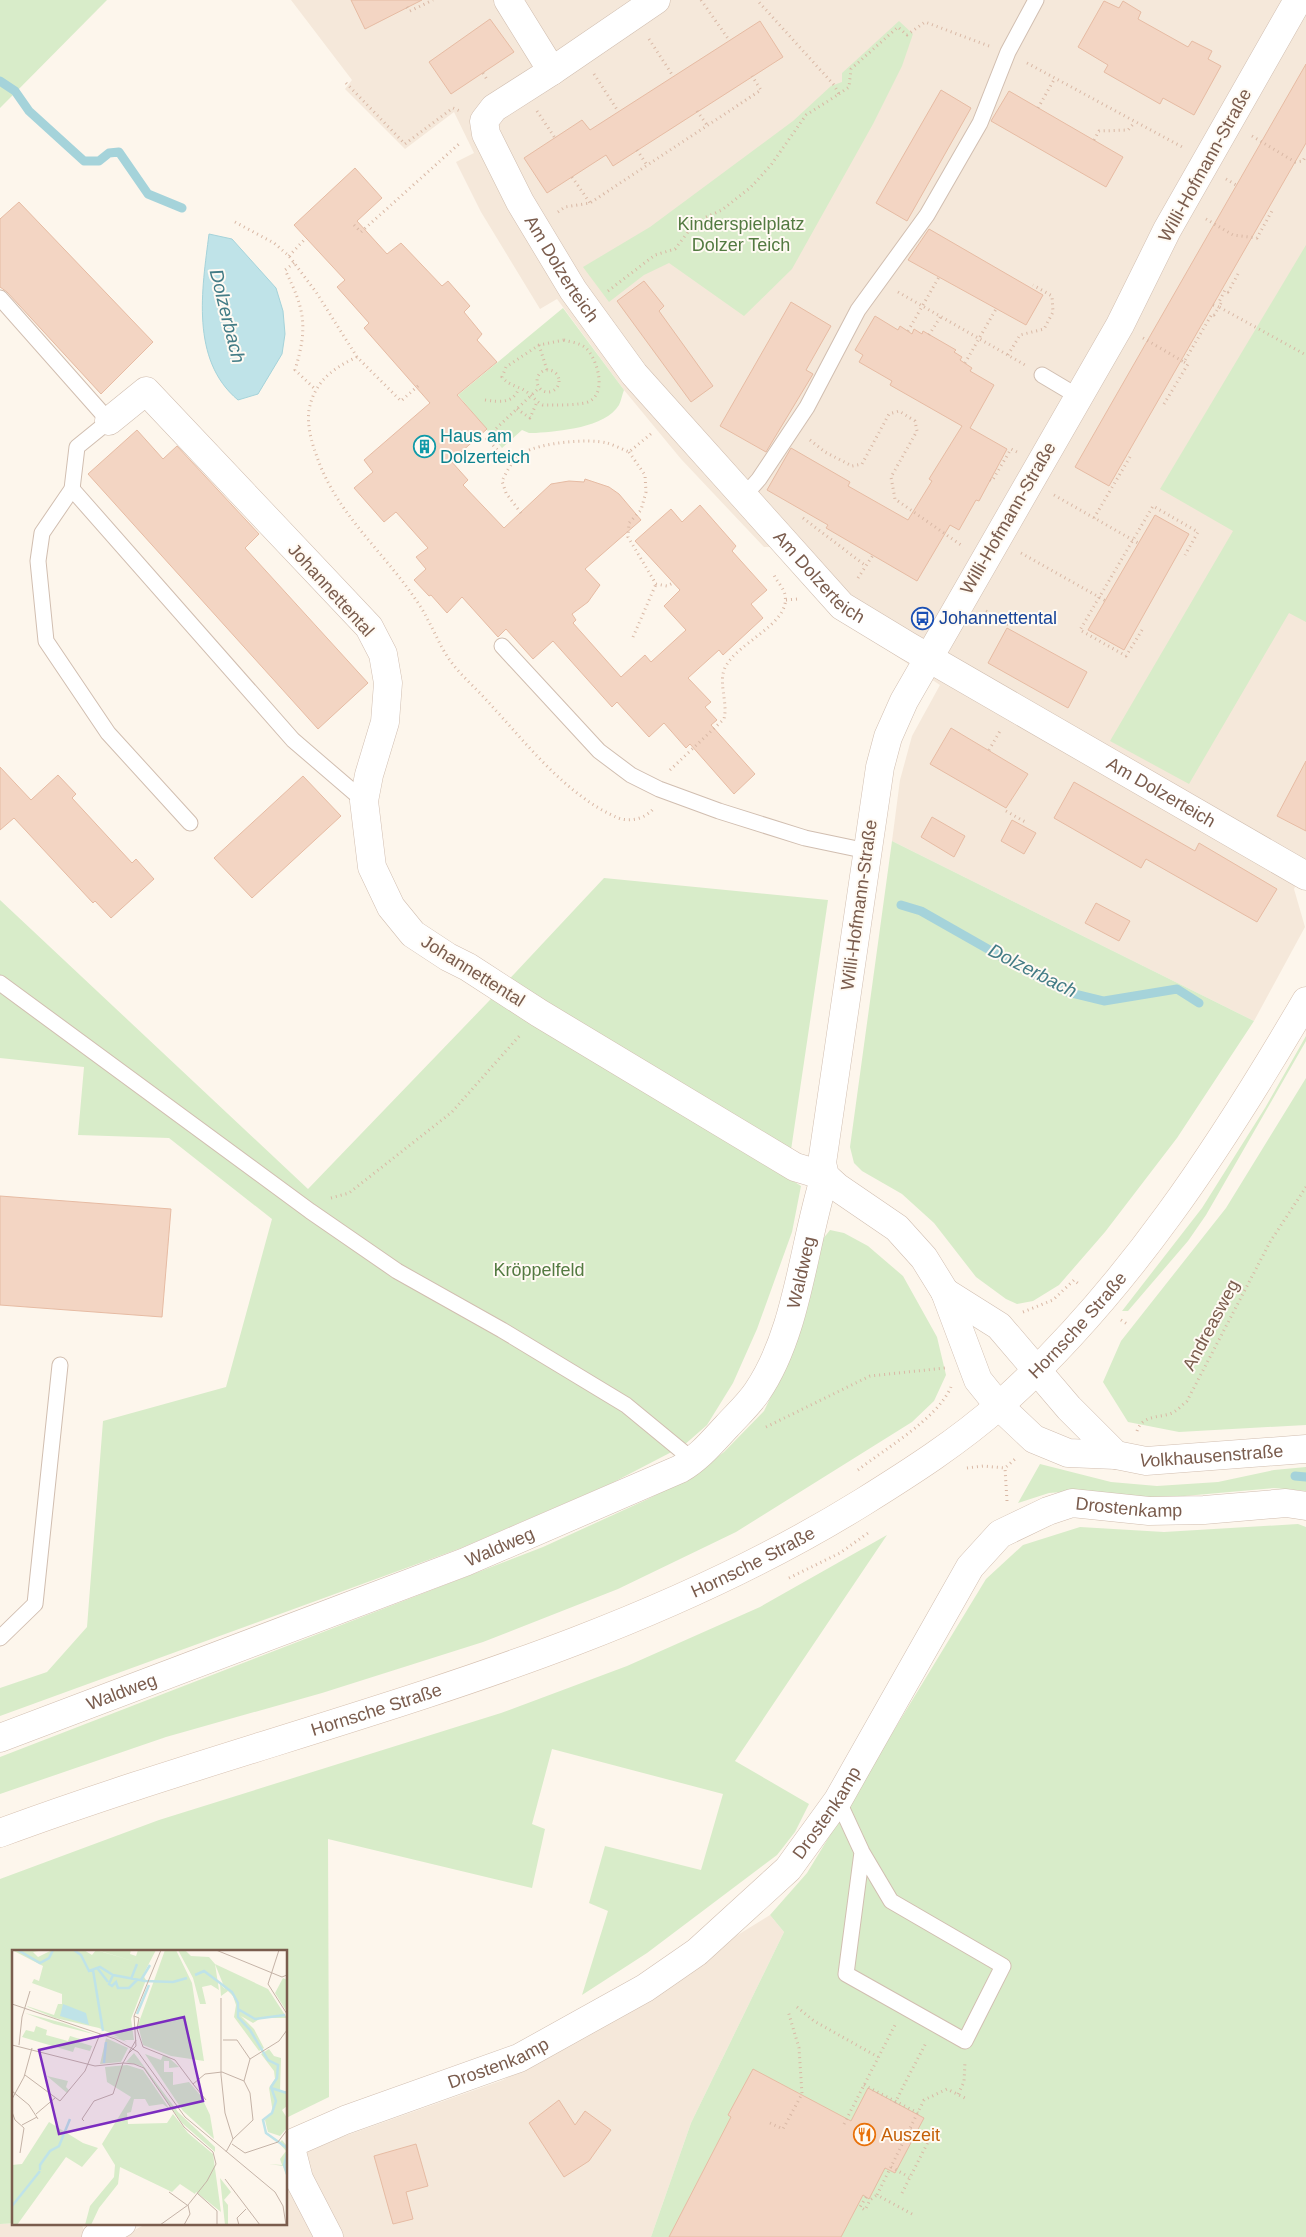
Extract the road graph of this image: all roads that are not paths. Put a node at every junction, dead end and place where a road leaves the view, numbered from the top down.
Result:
1 (508, 0) edge
2 (656, 0) edge
3 (1036, 0) edge
4 (1298, 0) edge
5 (552, 71) junction
6 (0, 298) edge
7 (1042, 375) road end
8 (1079, 396) junction
9 (109, 422) junction
10 (72, 489) junction
11 (744, 496) junction
12 (502, 646) dead end
13 (928, 658) junction
14 (364, 801) junction
15 (190, 823) dead end
16 (867, 851) junction
17 (1306, 876) edge
18 (0, 983) edge
19 (1306, 1001) edge
20 (824, 1176) junction
21 (945, 1292) junction
22 (60, 1365) dead end
23 (1037, 1370) junction
24 (999, 1406) junction
25 (1306, 1449) edge
26 (1122, 1457) junction
27 (694, 1461) junction
28 (1306, 1506) edge
29 (0, 1638) edge
30 (0, 1738) edge
31 (838, 1800) junction
32 (0, 1833) edge
33 (862, 1852) junction
34 (288, 2145) edge
35 (120, 2224) edge
36 (96, 2237) edge
37 (329, 2237) edge

1 - 5 street
2 - 5 street
3 - 11 lane
4 - 8 street, Willi-Hofmann-Straße
5 - 11 street, Am Dolzerteich
6 - 9 lane
7 - 8 lane
8 - 13 street, Willi-Hofmann-Straße
9 - 10 lane, Johannettental
9 - 14 street, Johannettental
10 - 14 lane
10 - 15 lane, Johannettental
11 - 13 street, Am Dolzerteich
12 - 16 lane
13 - 16 street, Willi-Hofmann-Straße
13 - 17 street, Am Dolzerteich
14 - 20 street, Johannettental
16 - 20 street, Willi-Hofmann-Straße
18 - 27 lane
19 - 23 street, Hornsche Straße
20 - 21 street
20 - 27 street, Waldweg
21 - 23 street
21 - 24 street
22 - 29 lane
23 - 24 street, Hornsche Straße
23 - 26 street, Volkhausenstraße
24 - 26 street, Volkhausenstraße
24 - 32 street, Hornsche Straße
25 - 26 street, Volkhausenstraße
27 - 30 street, Waldweg
28 - 31 street, Drostenkamp
31 - 33 lane
31 - 34 street, Drostenkamp
33 - 33 lane
34 - 37 street, Drostenkamp
35 - 36 street

